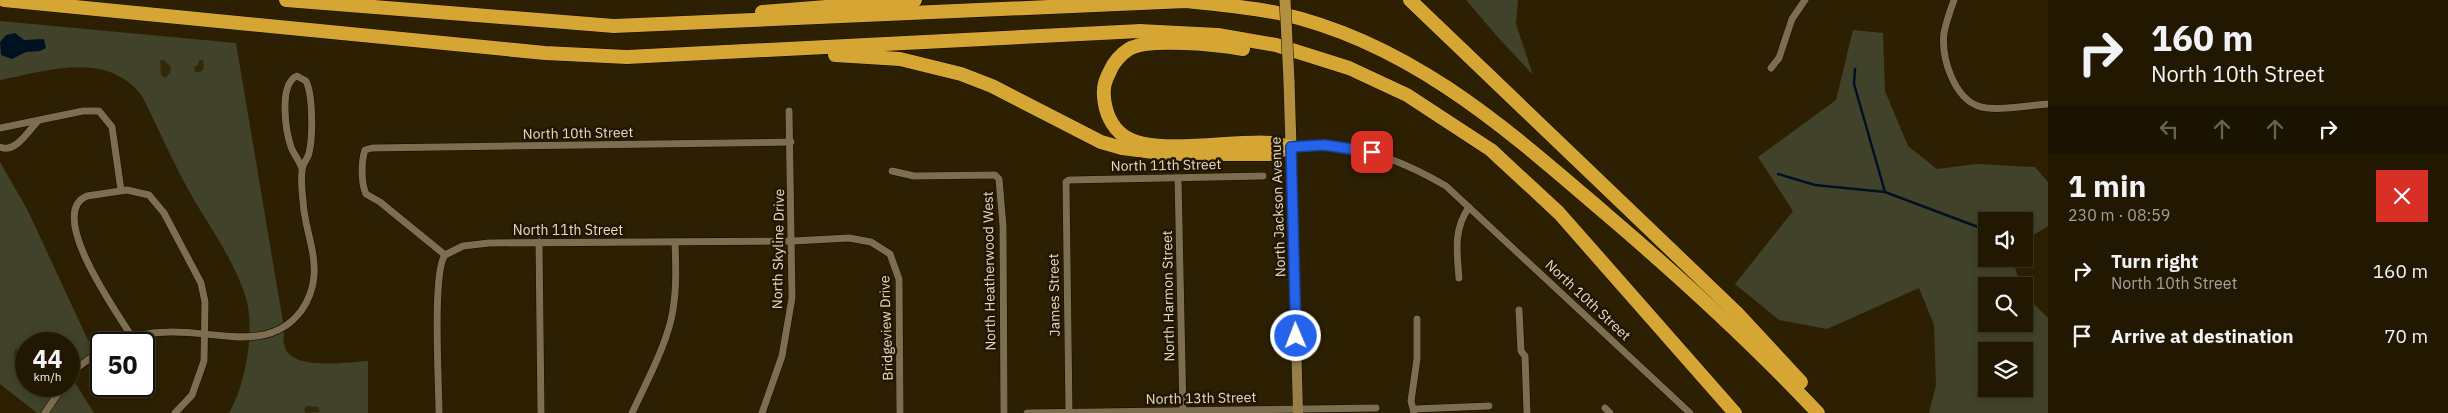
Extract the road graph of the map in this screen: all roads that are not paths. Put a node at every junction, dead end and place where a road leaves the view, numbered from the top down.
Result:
1 (4, 0) edge
2 (286, 0) edge
3 (916, 0) edge
4 (1284, 0) edge
5 (1410, 0) edge
6 (1805, 0) edge
7 (1954, 0) edge
8 (0, 8) edge
9 (196, 18) junction
10 (508, 18) junction
11 (754, 51) junction
12 (1349, 68) junction
13 (1771, 68) dead end
14 (2048, 104) edge
15 (790, 111) dead end
16 (38, 121) junction
17 (0, 128) edge
18 (791, 142) junction
19 (0, 147) edge
20 (1291, 147) junction
21 (302, 168) junction
22 (892, 171) dead end
23 (1263, 176) dead end
24 (1178, 178) junction
25 (1069, 180) joint
26 (120, 190) junction
27 (1469, 207) junction
28 (793, 241) junction
29 (539, 242) junction
30 (675, 242) junction
31 (444, 255) junction
32 (1458, 278) dead end
33 (1519, 310) dead end
34 (1418, 320) dead end
35 (129, 332) edge
36 (155, 334) edge
37 (206, 334) junction
38 (90, 359) edge
39 (80, 366) edge
40 (56, 397) edge
41 (1489, 406) dead end
42 (1376, 408) dead end
43 (1298, 411) edge
44 (1414, 411) edge
45 (1069, 412) edge
46 (1183, 412) edge
47 (45, 413) edge
48 (175, 413) edge
49 (440, 413) edge
50 (541, 413) edge
51 (632, 413) edge
52 (762, 413) edge
53 (900, 413) edge
54 (1004, 413) edge
55 (1027, 413) edge
56 (1527, 413) edge
57 (1690, 413) edge
58 (1735, 413) edge
59 (1818, 413) edge
60 (1827, 413) edge

1 - 9 highway
2 - 10 highway
3 - 10 highway
4 - 20 main road, North Jackson Avenue, bridge
5 - 60 highway
6 - 13 street
7 - 14 street
8 - 9 highway
9 - 11 highway
10 - 59 highway
11 - 12 highway
11 - 20 highway
12 - 20 highway
12 - 58 highway
15 - 18 street, North Skyline Drive
16 - 17 street
16 - 19 street
16 - 26 street
18 - 28 street, North Skyline Drive
18 - 31 street, North 10th Street
20 - 27 street, North 10th Street
20 - 43 main road, North Jackson Avenue
21 - 21 street
21 - 37 street
22 - 54 street, North Heatherwood West
23 - 24 street, North 11th Street
24 - 25 street, North 11th Street
24 - 46 street, North Harmon Street
25 - 45 street, James Street
26 - 35 street
26 - 37 street
27 - 32 street
27 - 57 street, North 10th Street
28 - 30 street, North 11th Street
28 - 52 street, North Skyline Drive
28 - 53 street, Bridgeview Drive
29 - 30 street, North 11th Street
29 - 31 street, North 11th Street
29 - 50 street
30 - 51 street
31 - 49 street
33 - 56 street
34 - 44 street
36 - 37 street
37 - 48 street
38 - 39 street
40 - 47 street
41 - 44 street
42 - 43 street, North 13th Street
43 - 46 street, North 13th Street
45 - 46 street, North 13th Street
45 - 55 street, North 13th Street

